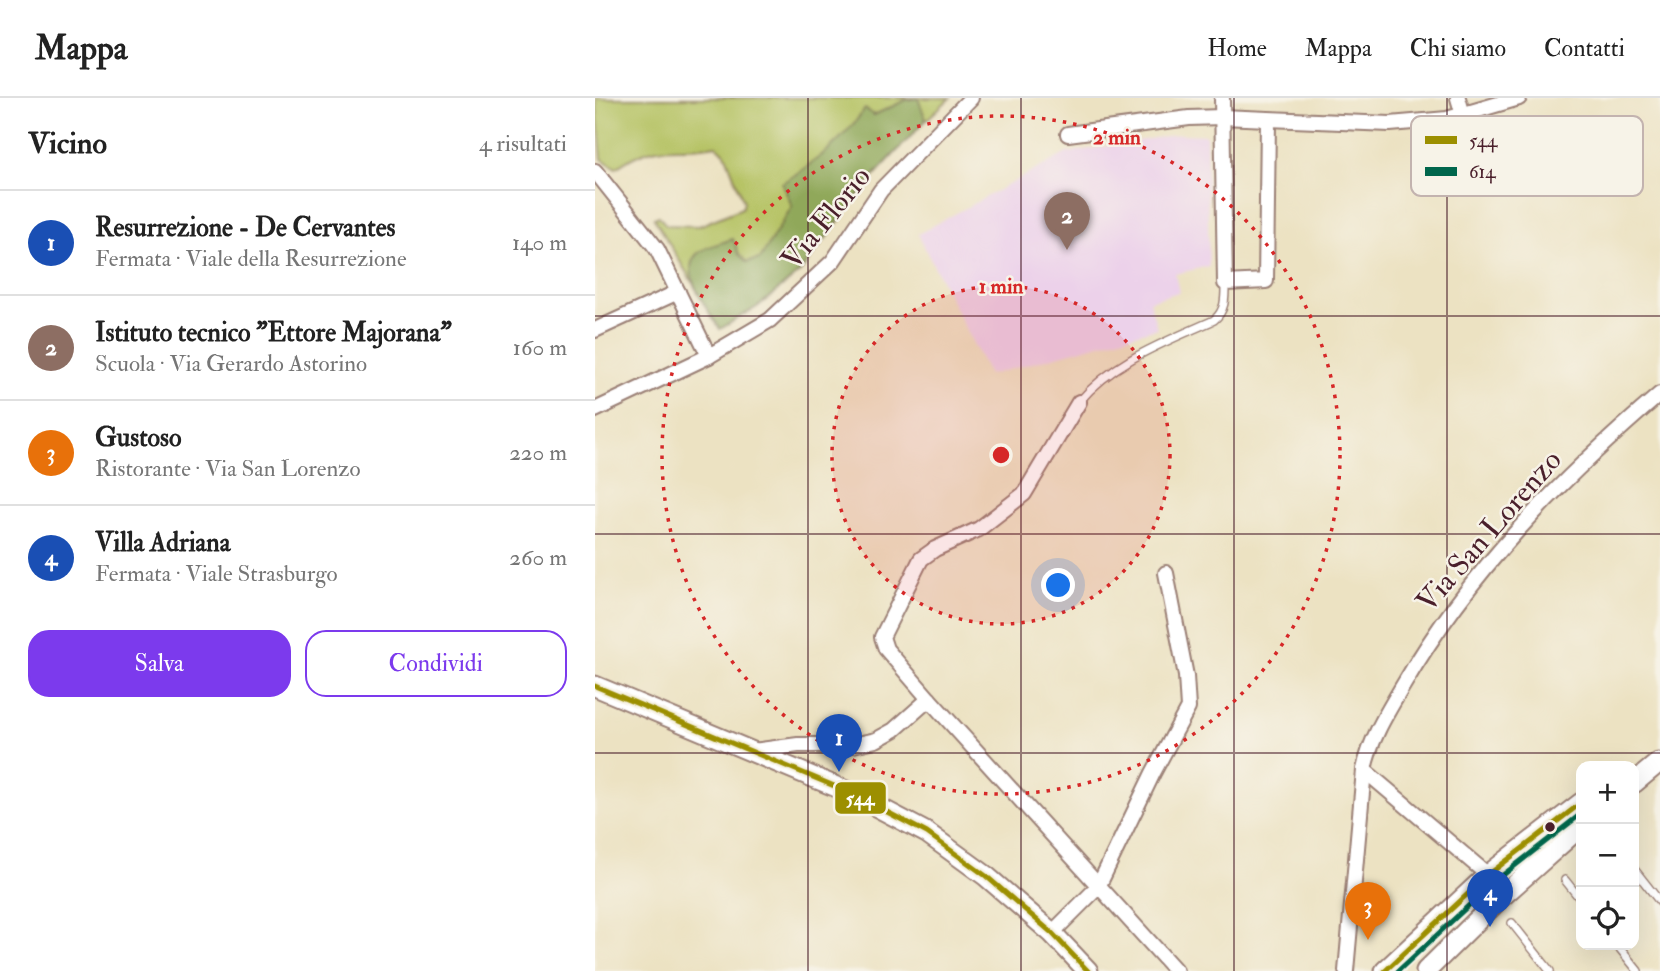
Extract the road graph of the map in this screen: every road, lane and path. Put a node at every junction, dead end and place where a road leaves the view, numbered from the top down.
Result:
1 (971, 98) edge
2 (1221, 98) edge
3 (1458, 98) edge
4 (1515, 99) edge
5 (1463, 115) junction
6 (1455, 116) edge
7 (1222, 117) junction
8 (1268, 121) junction
9 (1411, 121) edge
10 (1069, 134) dead end
11 (595, 171) edge
12 (1225, 283) junction
13 (678, 292) junction
14 (595, 330) edge
15 (711, 355) junction
16 (1660, 394) edge
17 (1079, 402) joint
18 (595, 410) edge
19 (1166, 573) dead end
20 (595, 686) edge
21 (929, 699) junction
22 (751, 751) junction
23 (1659, 763) edge
24 (1364, 770) junction
25 (1639, 773) edge
26 (1639, 779) edge
27 (1576, 807) edge
28 (1576, 830) edge
29 (1519, 849) junction
30 (1535, 867) junction
31 (1487, 875) junction
32 (1639, 875) edge
33 (1565, 880) dead end
34 (1098, 887) junction
35 (1576, 894) edge
36 (1660, 902) edge
37 (1512, 923) dead end
38 (1052, 933) junction
39 (1621, 950) edge
40 (1088, 971) edge
41 (1176, 971) edge
42 (1346, 971) edge
43 (1385, 971) edge
44 (1426, 971) edge
45 (1551, 971) edge
46 (1638, 971) edge

1 - 15 street, Via Florio
2 - 7 street
3 - 5 street
4 - 5 street
5 - 6 street
7 - 8 street
7 - 10 street
7 - 12 street
8 - 9 street
8 - 12 street
11 - 13 street
12 - 17 lane
13 - 14 street
13 - 15 street
15 - 18 street, Via Florio
16 - 24 street, Via San Lorenzo
17 - 21 street
19 - 34 street
20 - 22 street
21 - 22 street
21 - 34 street
22 - 38 street
23 - 25 street
23 - 26 street
24 - 31 street
24 - 42 street, Via San Lorenzo
27 - 29 street
28 - 30 street
29 - 30 street
29 - 31 street
30 - 44 street
31 - 43 street
32 - 36 lane
33 - 35 lane
34 - 38 street
34 - 41 street
37 - 45 lane
38 - 40 street
39 - 46 lane

